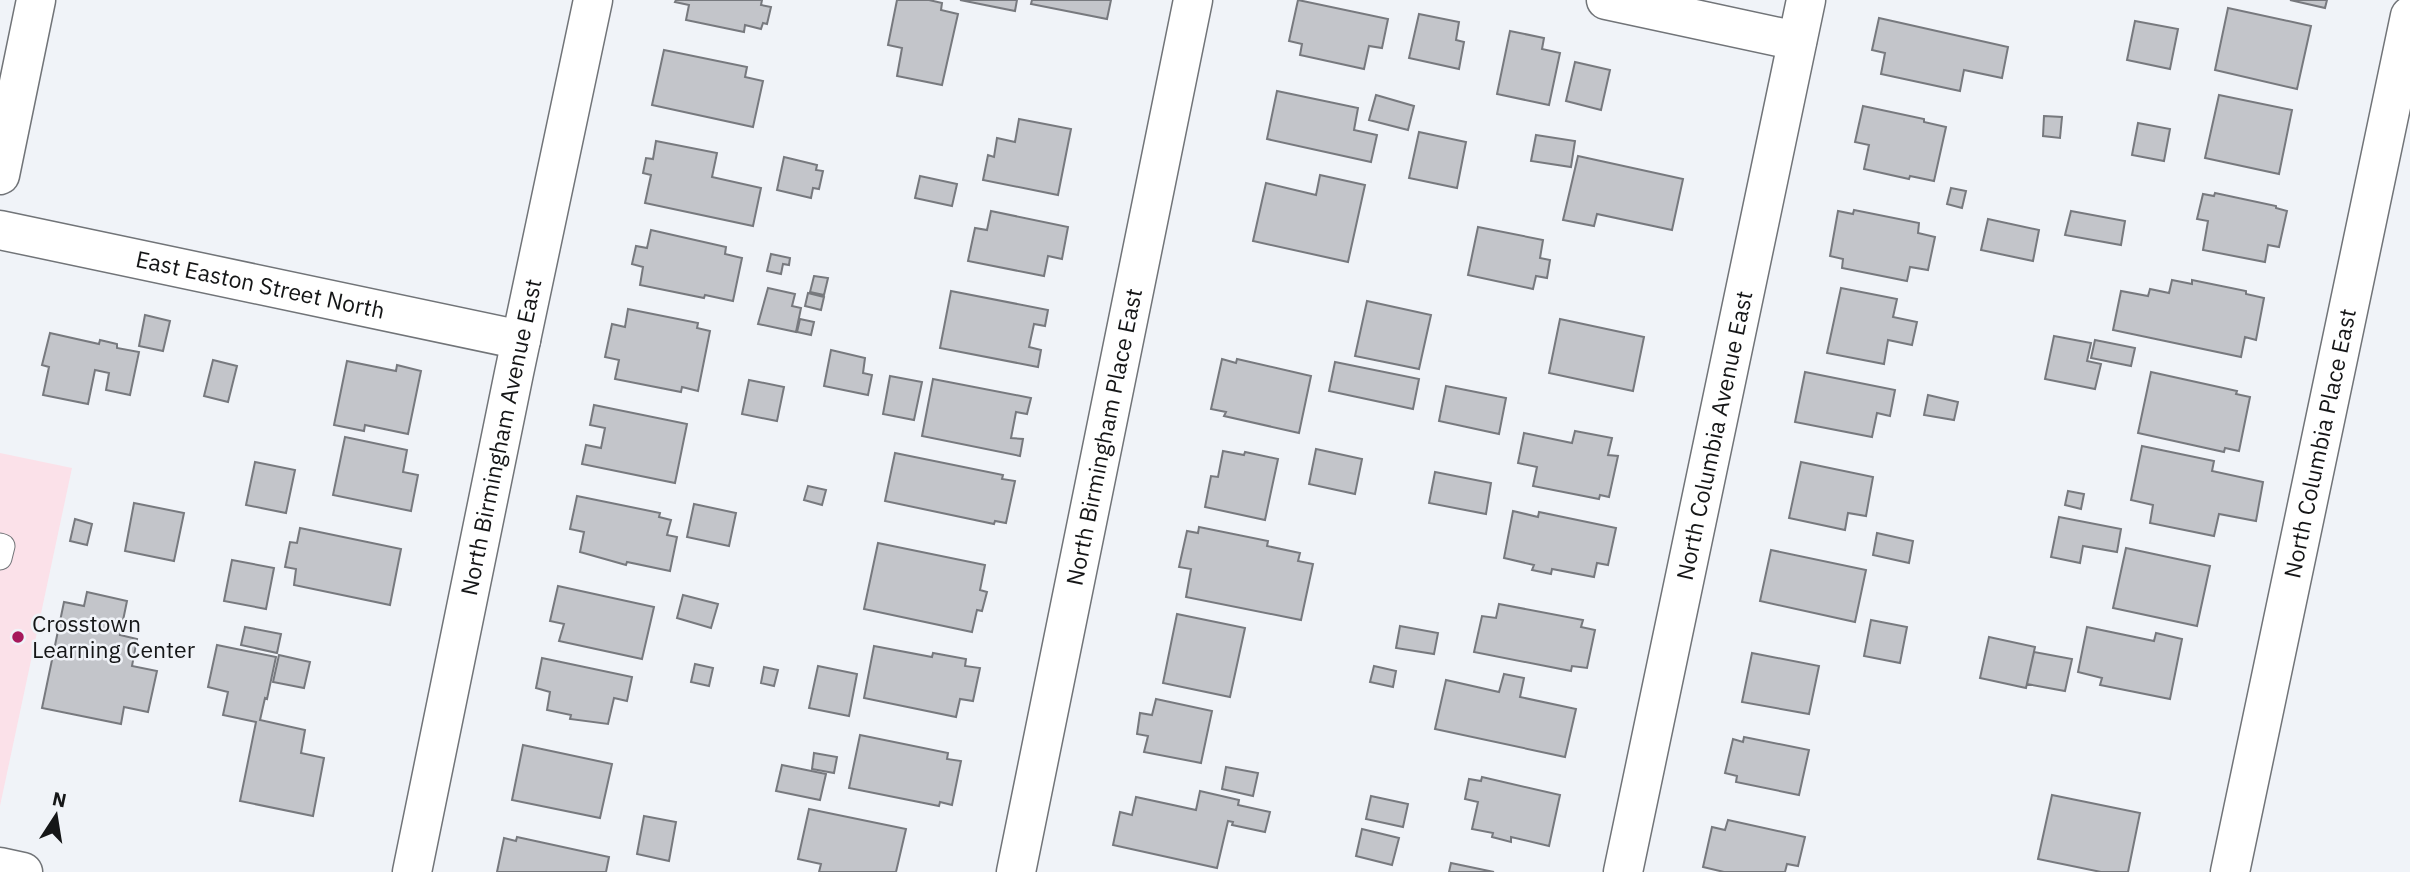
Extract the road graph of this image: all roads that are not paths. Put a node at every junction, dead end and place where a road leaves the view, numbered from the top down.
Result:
1 (36, 0) edge
2 (593, 0) edge
3 (1193, 0) edge
4 (1606, 0) edge
5 (1806, 0) edge
6 (2410, 16) edge
7 (1797, 41) junction
8 (0, 175) edge
9 (0, 230) edge
10 (521, 340) junction
11 (0, 545) edge
12 (0, 558) edge
13 (0, 867) edge
14 (23, 872) edge
15 (412, 872) edge
16 (1016, 872) edge
17 (1623, 872) edge
18 (2230, 872) edge

1 - 8 street
2 - 10 street, North Birmingham Avenue East
3 - 16 street, North Birmingham Place East
4 - 7 street
5 - 7 street, North Columbia Avenue East
6 - 18 street, North Columbia Place East
7 - 17 street, North Columbia Avenue East
9 - 10 street, East Easton Street North
10 - 15 street, North Birmingham Avenue East
11 - 12 lane
13 - 14 street

